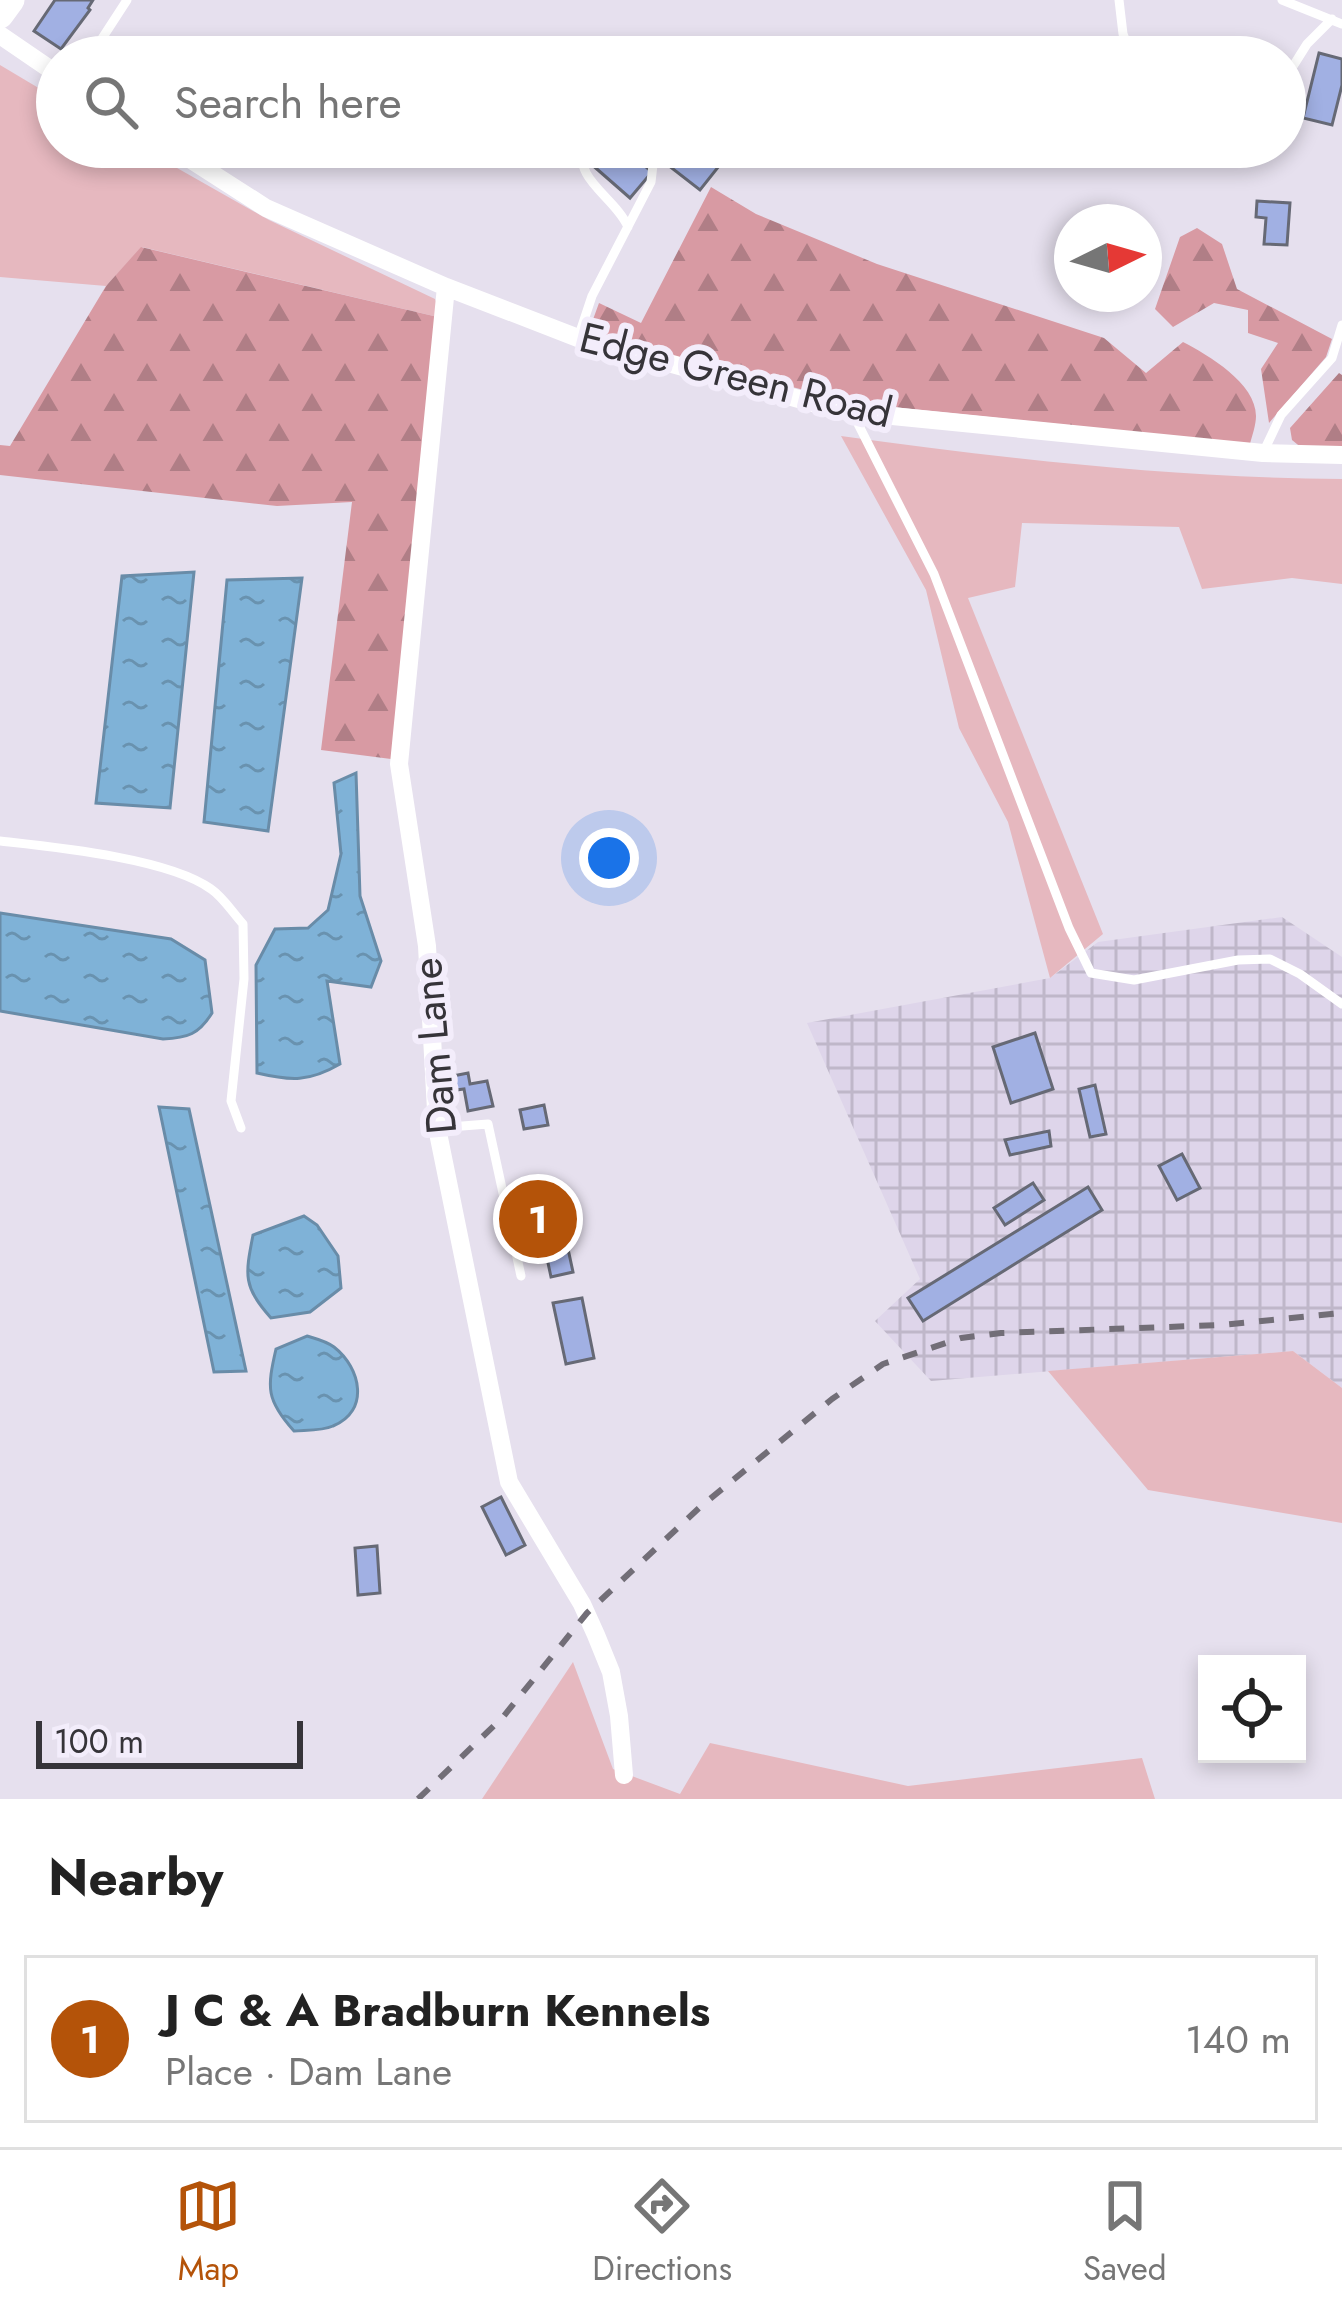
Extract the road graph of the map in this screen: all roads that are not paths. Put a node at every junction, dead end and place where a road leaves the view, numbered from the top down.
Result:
1 (11, 0) edge
2 (127, 0) edge
3 (1119, 0) edge
4 (1282, 0) edge
5 (0, 14) edge
6 (1337, 21) edge
7 (0, 35) edge
8 (104, 36) edge
9 (1124, 36) edge
10 (1306, 46) edge
11 (36, 60) edge
12 (204, 168) edge
13 (582, 168) edge
14 (653, 168) edge
15 (628, 227) junction
16 (446, 287) junction
17 (1342, 325) edge
18 (578, 338) junction
19 (852, 412) junction
20 (1263, 453) junction
21 (1342, 454) edge
22 (0, 841) edge
23 (1342, 1004) edge
24 (241, 1128) dead end
25 (437, 1128) junction
26 (521, 1276) dead end
27 (625, 1774) dead end

1 - 5 main road
2 - 8 lane
3 - 9 lane
4 - 6 lane
6 - 10 lane
7 - 11 street
12 - 16 street, Edge Green Road
13 - 15 lane
14 - 15 lane
15 - 18 lane
16 - 18 street, Edge Green Road
16 - 25 street, Dam Lane
17 - 20 lane
18 - 19 street, Edge Green Road
19 - 20 street, Edge Green Road
19 - 23 lane
20 - 21 street, Edge Green Road
22 - 24 lane
25 - 26 lane
25 - 27 street, Dam Lane

